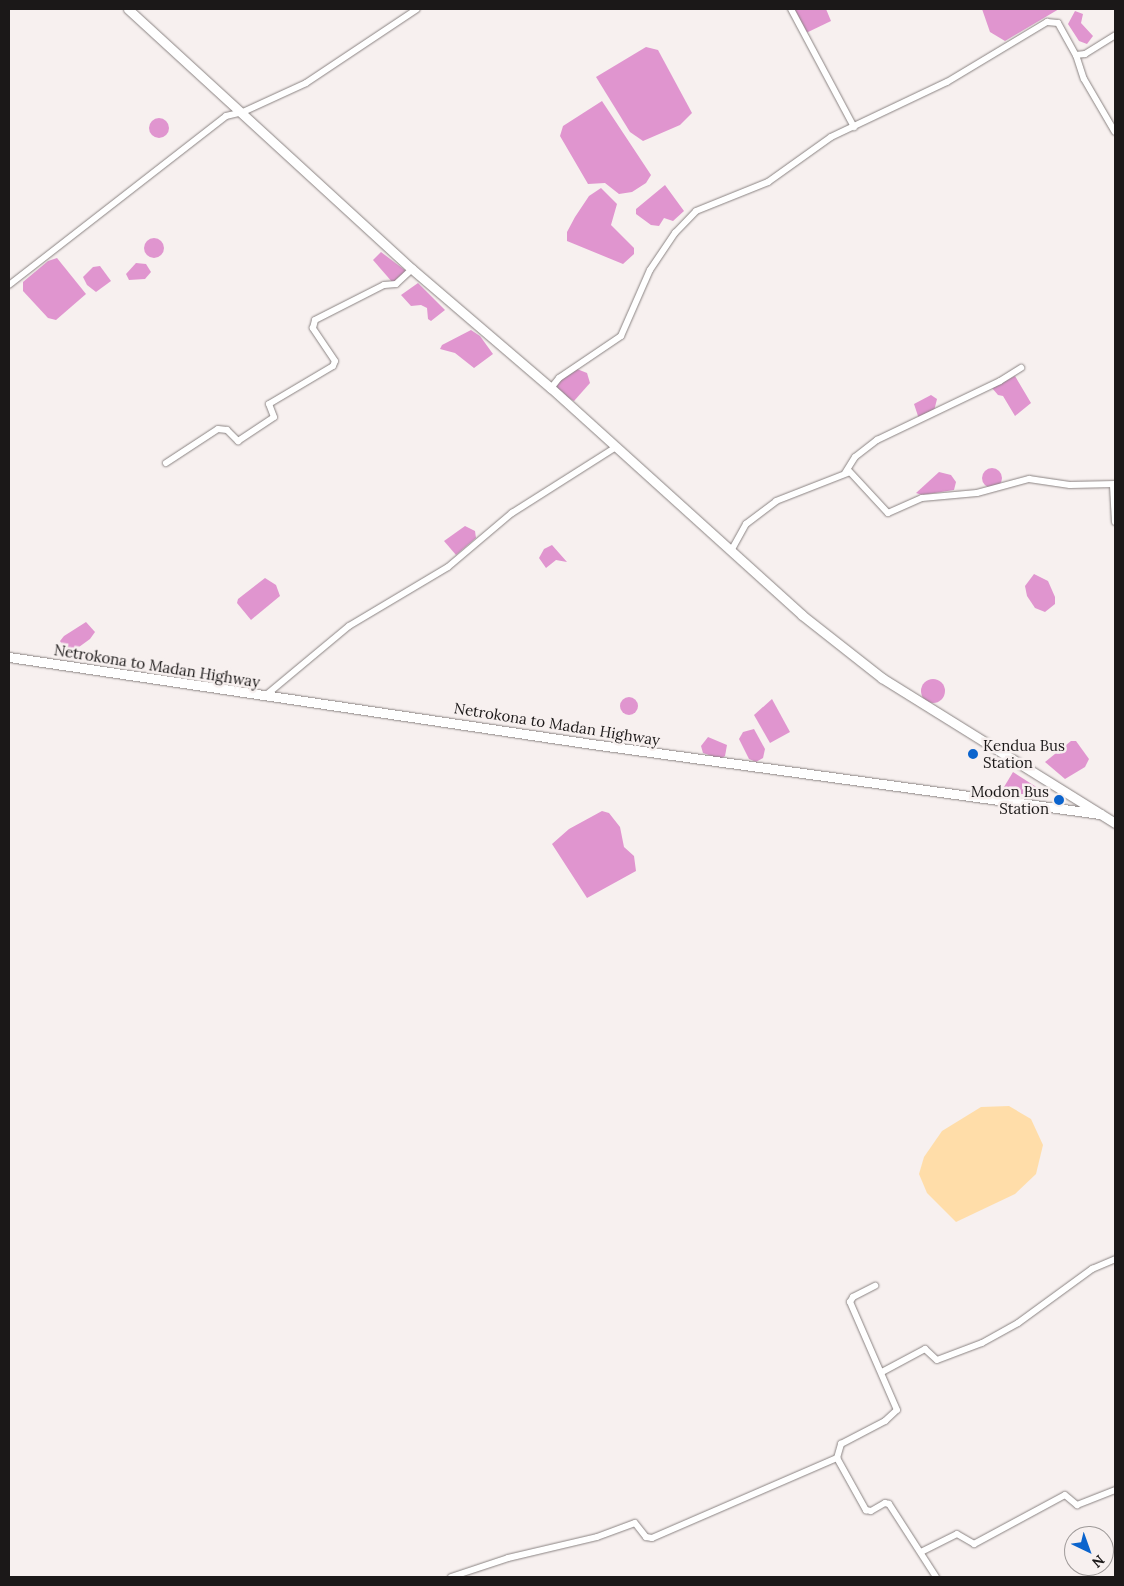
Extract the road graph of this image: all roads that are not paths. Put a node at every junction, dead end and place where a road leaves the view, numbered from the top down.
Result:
1 (128, 9) edge
2 (417, 9) edge
3 (791, 9) edge
4 (1115, 35) edge
5 (1076, 55) junction
6 (243, 112) junction
7 (854, 127) junction
8 (1115, 132) edge
9 (412, 269) junction
10 (9, 285) edge
11 (1021, 368) dead end
12 (551, 388) junction
13 (616, 447) junction
14 (166, 463) dead end
15 (845, 473) junction
16 (1114, 484) edge
17 (1115, 522) edge
18 (731, 551) junction
19 (9, 657) edge
20 (265, 696) junction
21 (1102, 815) junction
22 (1115, 823) edge
23 (1115, 1259) edge
24 (874, 1286) dead end
25 (882, 1372) junction
26 (837, 1458) junction
27 (1115, 1490) edge
28 (921, 1552) junction
29 (454, 1577) edge
30 (936, 1577) edge

1 - 6 main road
2 - 6 street
3 - 7 street
4 - 5 street
5 - 7 street
5 - 8 street
6 - 9 main road
6 - 10 street
7 - 12 street
9 - 12 main road
9 - 14 street
11 - 15 street
12 - 13 main road
13 - 18 main road
13 - 20 street
15 - 16 street
15 - 18 street
16 - 17 street
18 - 21 main road
19 - 20 main road, Netrokona to Madan Highway
20 - 21 main road, Netrokona to Madan Highway
21 - 22 main road
23 - 25 street
24 - 25 street
25 - 26 street
26 - 28 street
26 - 29 street
27 - 28 street
28 - 30 street

